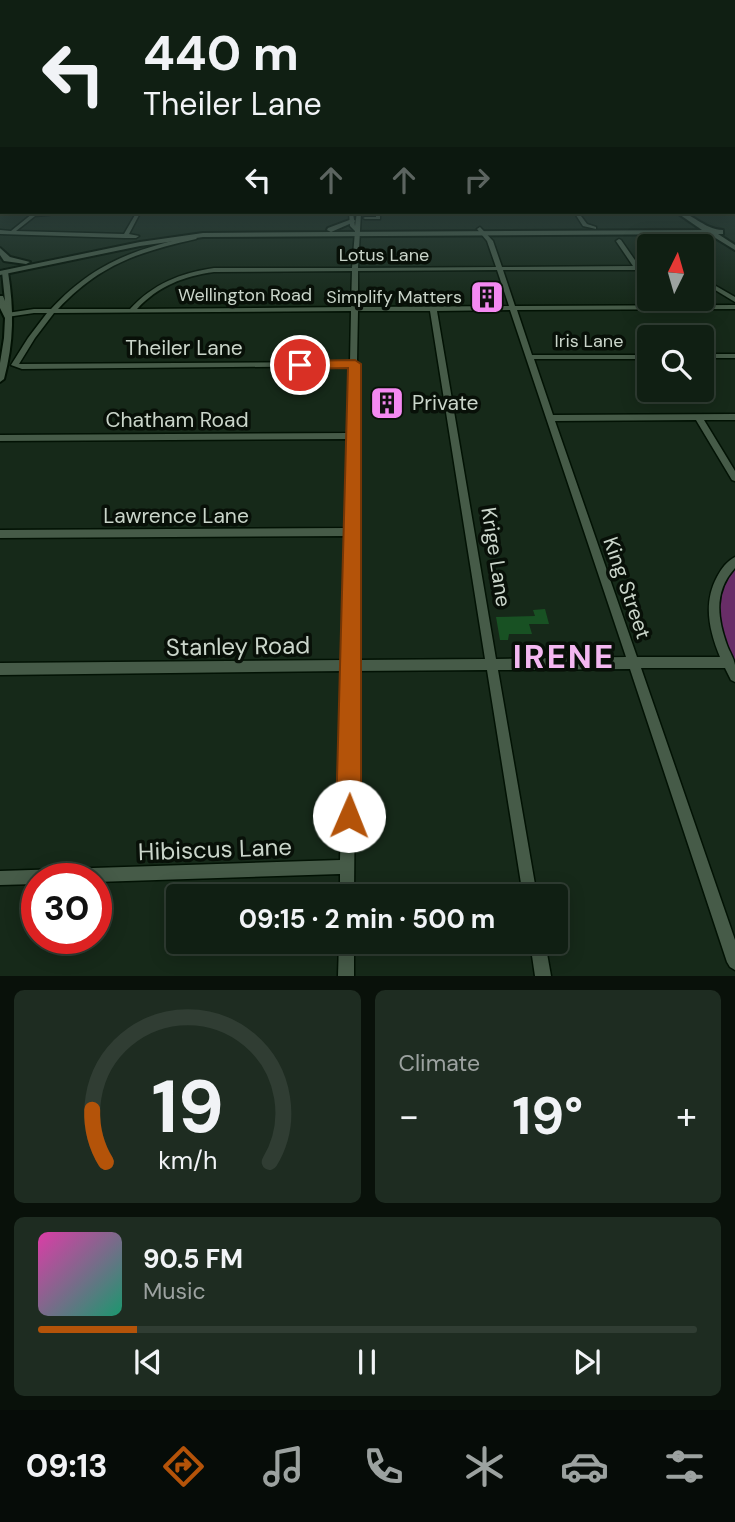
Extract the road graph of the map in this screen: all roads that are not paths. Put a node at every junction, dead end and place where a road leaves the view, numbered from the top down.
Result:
1 (351, 215) edge
2 (33, 216) edge
3 (138, 216) edge
4 (359, 216) edge
5 (378, 216) edge
6 (578, 216) edge
7 (686, 216) edge
8 (689, 216) edge
9 (365, 218) dead end
10 (583, 223) junction
11 (571, 228) junction
12 (594, 228) junction
13 (633, 228) joint
14 (331, 230) junction
15 (713, 230) junction
16 (483, 231) junction
17 (661, 231) junction
18 (0, 232) edge
19 (13, 232) junction
20 (356, 232) junction
21 (125, 236) junction
22 (136, 236) dead end
23 (194, 238) dead end
24 (619, 241) dead end
25 (735, 242) edge
26 (735, 248) edge
27 (0, 252) edge
28 (26, 262) junction
29 (499, 268) junction
30 (637, 268) joint
31 (355, 269) junction
32 (2, 270) edge
33 (714, 287) edge
34 (0, 298) edge
35 (735, 300) edge
36 (735, 307) edge
37 (433, 308) junction
38 (513, 308) junction
39 (356, 309) junction
40 (52, 310) junction
41 (132, 310) junction
42 (9, 317) junction
43 (714, 356) edge
44 (735, 356) edge
45 (529, 357) junction
46 (637, 357) edge
47 (15, 363) joint
48 (355, 364) junction
49 (82, 366) joint
50 (0, 379) edge
51 (698, 417) junction
52 (735, 417) edge
53 (549, 418) junction
54 (354, 436) junction
55 (0, 438) edge
56 (735, 478) edge
57 (353, 532) junction
58 (0, 534) edge
59 (735, 561) edge
60 (728, 662) junction
61 (633, 663) junction
62 (492, 665) junction
63 (351, 666) junction
64 (0, 669) edge
65 (735, 676) edge
66 (348, 867) junction
67 (0, 878) edge
68 (347, 884) edge
69 (528, 884) edge
70 (347, 954) edge
71 (540, 954) edge
72 (735, 962) edge
73 (346, 976) edge
74 (543, 976) edge

1 - 14 main road
1 - 20 street
2 - 19 street
3 - 21 street
4 - 20 street
5 - 9 street
6 - 10 street
7 - 17 main road
8 - 15 main road
10 - 11 street
10 - 12 street
11 - 12 main road
11 - 16 main road
12 - 13 main road
13 - 17 main road
14 - 20 main road
14 - 28 main road
15 - 17 main road
15 - 25 main road
15 - 26 main road
16 - 17 main road
16 - 20 main road
16 - 29 street, King Street
18 - 19 street
19 - 21 street
20 - 31 street
20 - 32 main road
21 - 22 street
23 - 40 street
24 - 30 street
27 - 28 main road
27 - 32 main road
28 - 32 main road
29 - 30 street, Lotus Lane
29 - 31 street, Lotus Lane
29 - 38 street, King Street
31 - 39 street
31 - 41 street, Lotus Lane
32 - 42 street
33 - 35 street
34 - 42 street
36 - 38 street, Wellington Road
37 - 38 street, Wellington Road
37 - 39 street, Wellington Road
37 - 62 street, Krige Lane
38 - 45 street, King Street
39 - 41 street, Wellington Road
39 - 48 street
40 - 41 street, Wellington Road
40 - 42 street, Wellington Road
40 - 47 street
42 - 50 street
43 - 44 street
45 - 46 street, Iris Lane
45 - 53 street, King Street
47 - 49 street, Theiler Lane
48 - 49 street, Theiler Lane
48 - 54 street
51 - 52 street
51 - 53 street
51 - 56 street
53 - 61 street, King Street
54 - 55 street, Chatham Road
54 - 57 street
57 - 58 street, Lawrence Lane
57 - 63 street
59 - 60 street
60 - 61 street, Stanley Road
60 - 65 street
61 - 62 street, Stanley Road
61 - 72 street, King Street
62 - 63 street, Stanley Road
62 - 69 street, Krige Lane
63 - 64 street, Stanley Road
63 - 66 street
66 - 67 street, Hibiscus Lane
66 - 68 street
70 - 73 street
71 - 74 street

